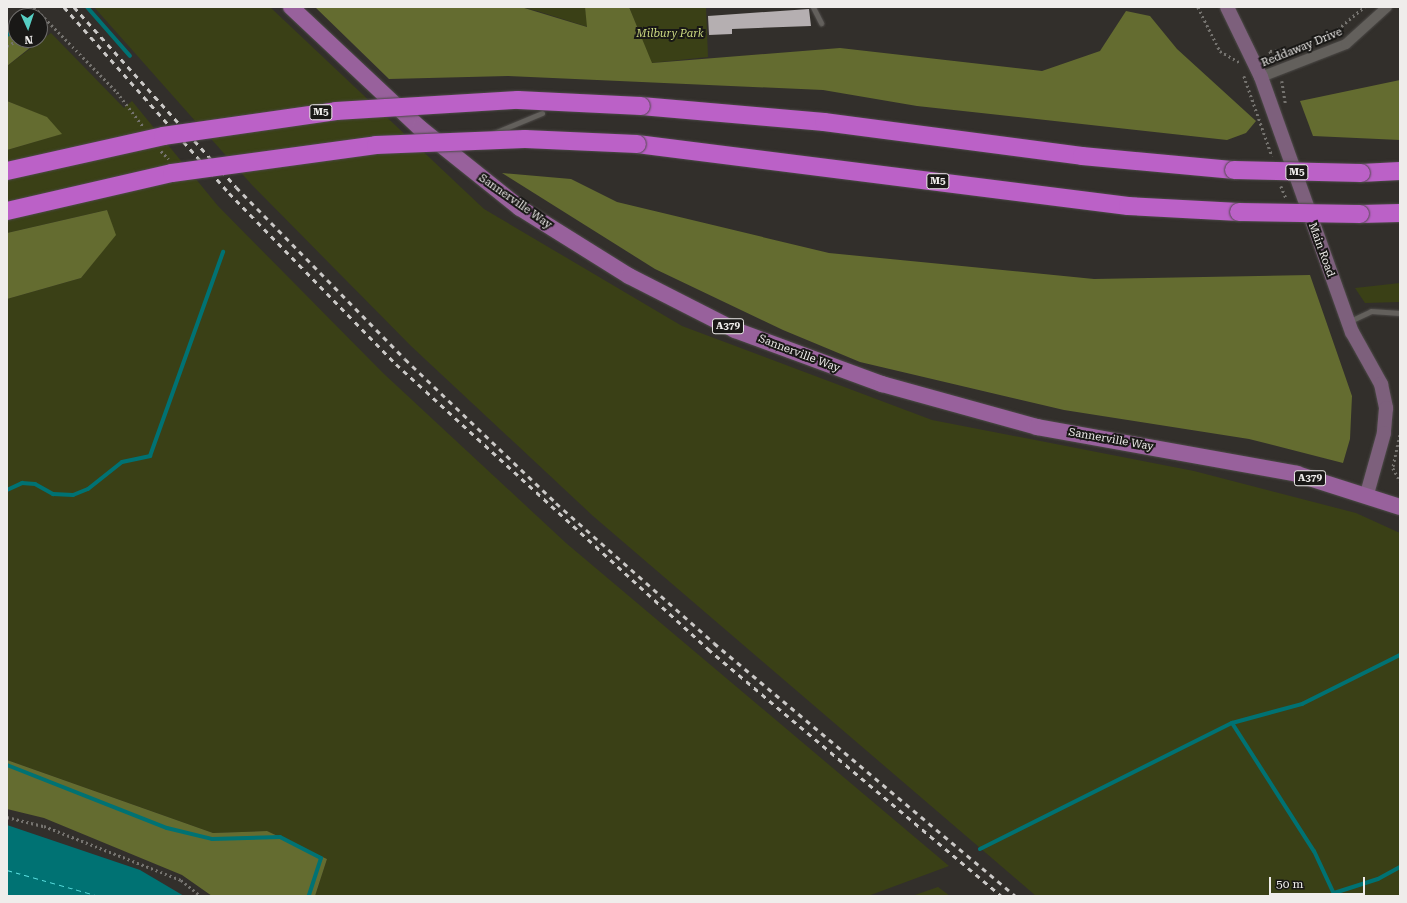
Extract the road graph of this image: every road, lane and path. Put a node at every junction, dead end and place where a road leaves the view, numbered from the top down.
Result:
1 (291, 7) edge
2 (813, 7) edge
3 (1198, 7) edge
4 (1227, 7) edge
5 (1364, 7) edge
6 (1387, 7) edge
7 (821, 23) dead end
8 (48, 24) edge
9 (1322, 41) dead end
10 (1303, 48) dead end
11 (1270, 51) dead end
12 (1261, 78) junction
13 (542, 113) dead end
14 (145, 128) dead end
15 (157, 145) dead end
16 (449, 152) junction
17 (171, 162) dead end
18 (1274, 162) dead end
19 (7, 171) edge
20 (1400, 172) edge
21 (1279, 177) dead end
22 (1286, 200) dead end
23 (7, 211) edge
24 (1400, 213) edge
25 (1400, 313) edge
26 (1348, 321) junction
27 (1400, 435) edge
28 (1400, 480) edge
29 (1367, 494) junction
30 (1400, 507) edge
31 (7, 817) edge
32 (201, 896) edge

1 - 16 main road, Sannerville Way / A379
2 - 7 lane
3 - 18 path
4 - 12 street, Main Road
5 - 9 path
6 - 12 street, Reddaway Drive
8 - 14 path
10 - 11 path
12 - 26 street, Main Road
13 - 16 lane
15 - 17 path
16 - 29 main road, Sannerville Way / A379
19 - 20 highway, M5, bridge
21 - 22 path
23 - 24 highway, M5, bridge
25 - 26 lane
26 - 29 street, Main Road
27 - 28 path
29 - 30 main road, Sannerville Way / A379
31 - 32 path

